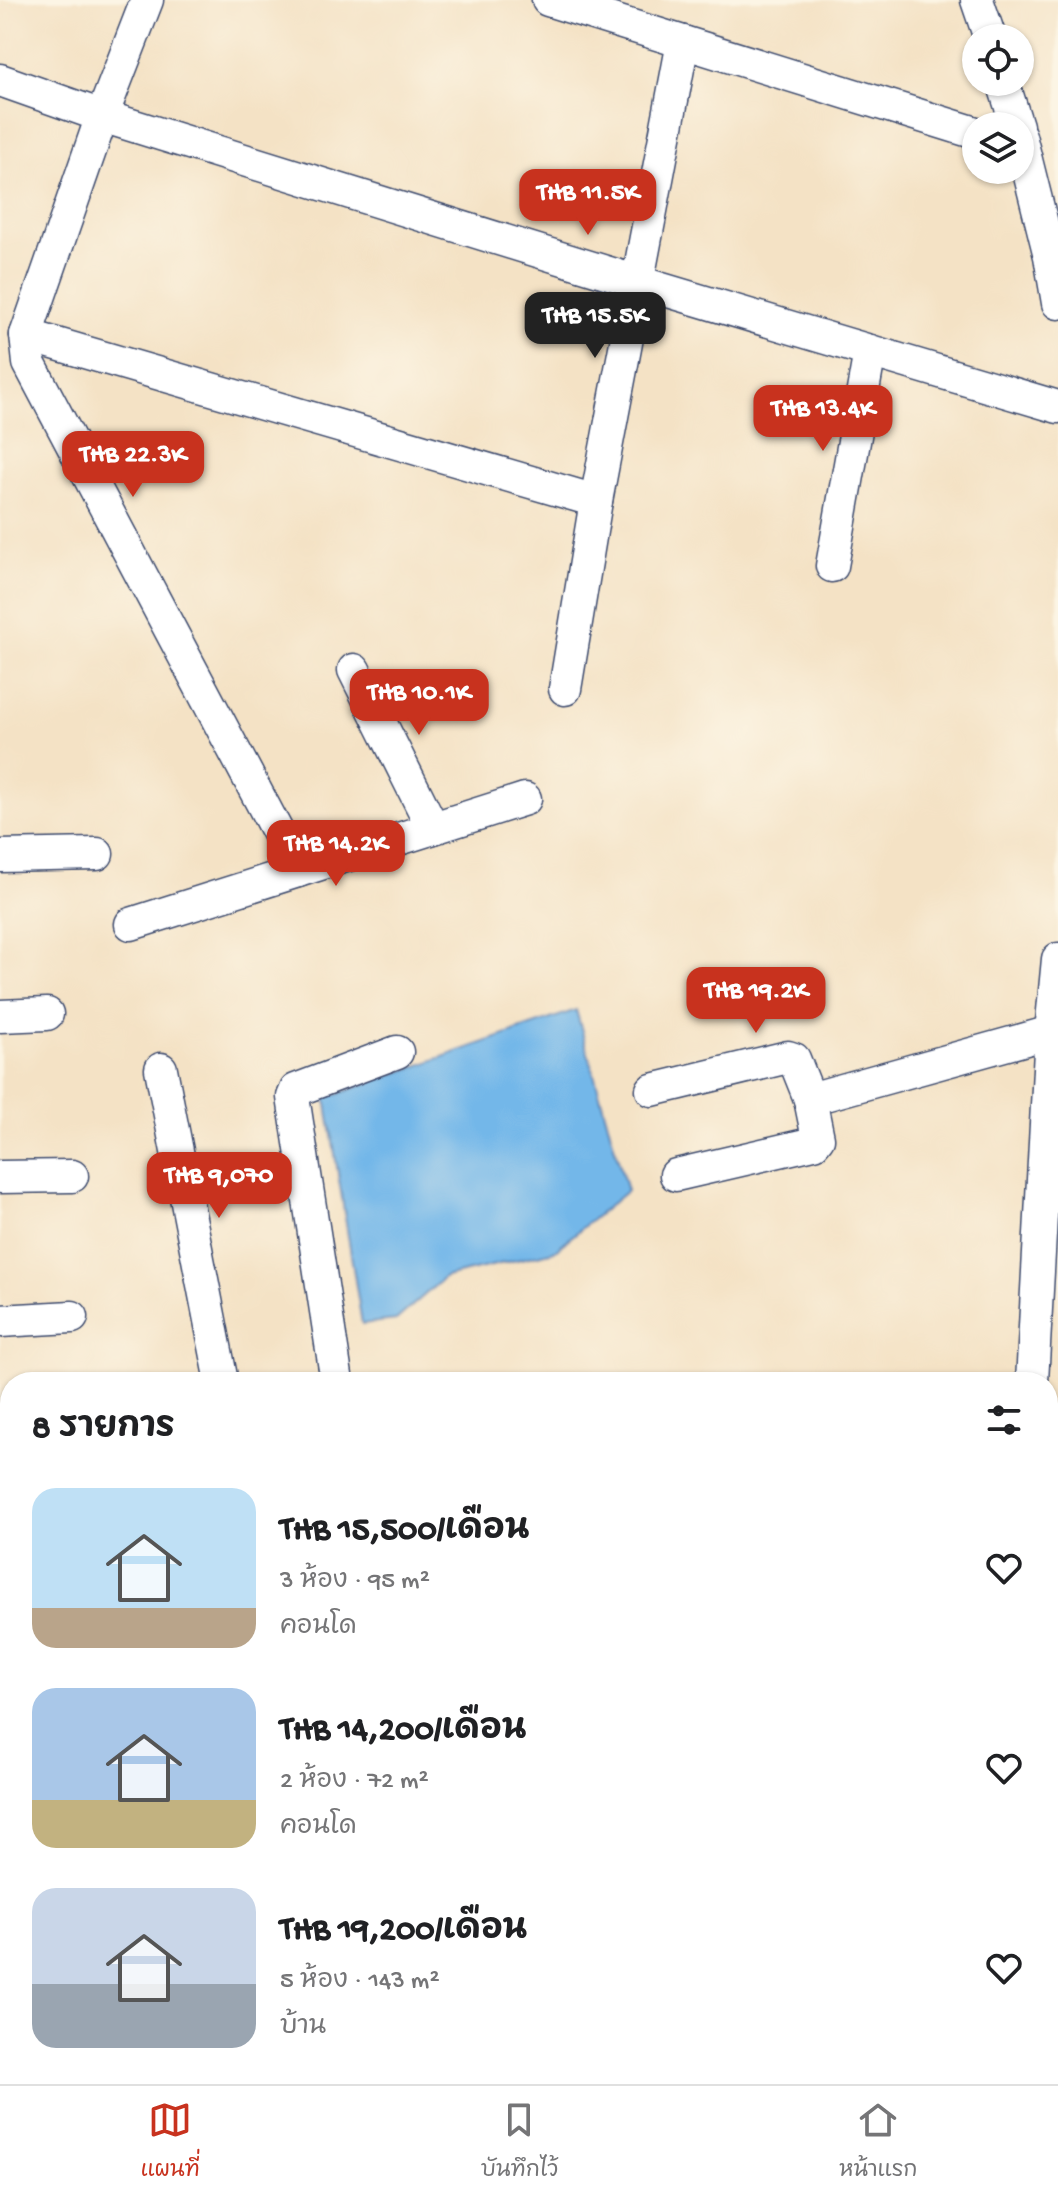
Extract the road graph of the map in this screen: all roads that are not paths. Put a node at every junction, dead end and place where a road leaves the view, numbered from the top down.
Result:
1 (147, 0) edge
2 (548, 0) edge
3 (977, 0) edge
4 (985, 24) edge
5 (683, 42) junction
6 (0, 80) edge
7 (102, 116) junction
8 (962, 129) edge
9 (1031, 184) edge
10 (638, 282) junction
11 (1058, 303) edge
12 (26, 335) junction
13 (870, 351) junction
14 (1058, 407) edge
15 (596, 501) junction
16 (832, 566) dead end
17 (354, 670) dead end
18 (565, 689) dead end
19 (525, 799) dead end
20 (433, 828) junction
21 (97, 854) dead end
22 (0, 856) edge
23 (298, 871) junction
24 (131, 924) dead end
25 (1058, 959) edge
26 (47, 1014) dead end
27 (0, 1016) edge
28 (1051, 1032) junction
29 (397, 1052) dead end
30 (161, 1069) dead end
31 (652, 1090) dead end
32 (810, 1099) junction
33 (676, 1175) dead end
34 (72, 1176) dead end
35 (0, 1177) edge
36 (72, 1317) dead end
37 (0, 1321) edge
38 (220, 1372) edge
39 (335, 1372) edge
40 (1041, 1372) edge

1 - 7 street
2 - 5 street
3 - 4 street
5 - 8 street
5 - 10 street
6 - 7 street
7 - 10 street
7 - 12 street
9 - 11 street
10 - 13 street
10 - 15 street
12 - 15 street
12 - 23 street
13 - 14 street
13 - 16 street
15 - 18 street
17 - 20 street
19 - 20 street
20 - 23 street
21 - 22 street
23 - 24 street
25 - 28 street
26 - 27 street
28 - 32 street
28 - 40 street
29 - 39 street
30 - 38 street
31 - 32 street
32 - 33 street
34 - 35 street
36 - 37 street

